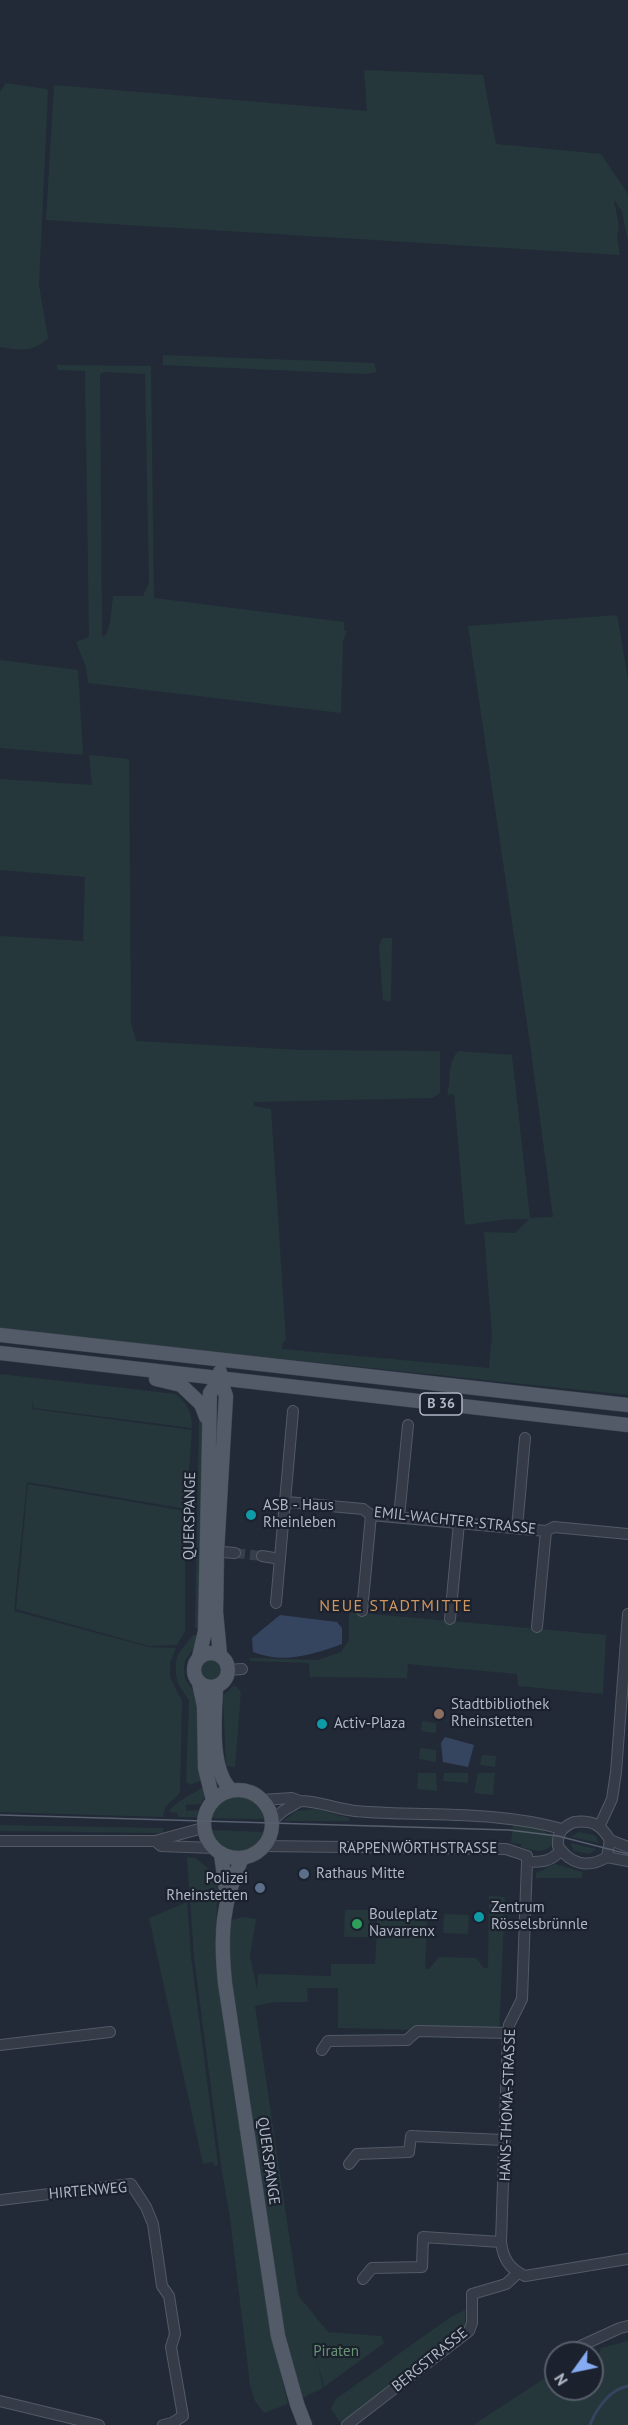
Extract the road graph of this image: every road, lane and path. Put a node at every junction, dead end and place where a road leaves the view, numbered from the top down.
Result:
1 (0, 1335) edge
2 (0, 1353) edge
3 (221, 1359) junction
4 (132, 1368) junction
5 (220, 1378) junction
6 (628, 1405) edge
7 (293, 1411) dead end
8 (208, 1422) junction
9 (408, 1425) dead end
10 (628, 1425) edge
11 (525, 1438) dead end
12 (284, 1507) junction
13 (371, 1515) junction
14 (399, 1518) junction
15 (459, 1523) junction
16 (517, 1528) junction
17 (546, 1531) junction
18 (628, 1534) edge
19 (212, 1551) junction
20 (235, 1553) tunnel mouth
21 (262, 1556) tunnel mouth
22 (280, 1559) junction
23 (276, 1603) dead end
24 (362, 1611) dead end
25 (628, 1614) edge
26 (450, 1619) dead end
27 (537, 1627) dead end
28 (220, 1655) junction
29 (199, 1657) junction
30 (199, 1683) junction
31 (216, 1687) junction
32 (231, 1790) junction
33 (213, 1800) junction
34 (262, 1800) junction
35 (300, 1801) junction
36 (272, 1821) junction
37 (600, 1825) junction
38 (203, 1828) junction
39 (562, 1829) junction
40 (610, 1840) junction
41 (0, 1841) edge
42 (155, 1841) junction
43 (264, 1846) junction
44 (628, 1847) edge
45 (561, 1850) junction
46 (217, 1851) junction
47 (607, 1857) junction
48 (242, 1858) junction
49 (628, 1861) edge
50 (527, 1862) junction
51 (227, 1897) junction
52 (110, 2032) dead end
53 (508, 2033) junction
54 (0, 2045) edge
55 (322, 2050) dead end
56 (504, 2140) junction
57 (350, 2164) dead end
58 (0, 2200) edge
59 (501, 2242) junction
60 (628, 2259) edge
61 (518, 2273) junction
62 (363, 2279) dead end
63 (628, 2326) edge
64 (591, 2341) edge
65 (0, 2401) edge
66 (170, 2424) edge
67 (99, 2425) edge
68 (305, 2425) edge
69 (347, 2425) edge

1 - 3 main road, B 36
2 - 4 main road, B 36
3 - 5 main road, QUERSPANGE
3 - 6 main road, B 36
4 - 5 main road, B 36
4 - 8 main road
5 - 8 main road, QUERSPANGE
5 - 10 main road, B 36
5 - 19 main road, QUERSPANGE
7 - 12 street
8 - 19 main road, QUERSPANGE
9 - 14 street
11 - 16 street
12 - 13 street, EMIL-WACHTER-STRASSE
12 - 22 street
13 - 14 street, EMIL-WACHTER-STRASSE
13 - 24 street
14 - 15 street, EMIL-WACHTER-STRASSE
15 - 16 street, EMIL-WACHTER-STRASSE
15 - 26 street
16 - 17 street, EMIL-WACHTER-STRASSE
17 - 18 street, EMIL-WACHTER-STRASSE
17 - 27 street
19 - 20 street
19 - 28 main road, QUERSPANGE
19 - 29 main road, QUERSPANGE
21 - 22 street
22 - 23 street
25 - 37 street
28 - 29 main road
28 - 31 main road
29 - 30 main road
30 - 31 main road
30 - 33 main road
31 - 32 main road
32 - 33 main road
32 - 34 main road
33 - 38 main road
34 - 35 street
34 - 36 main road
35 - 36 street
35 - 39 street
36 - 43 main road
37 - 39 street
37 - 40 street
38 - 42 street
38 - 46 main road
39 - 45 street
40 - 44 street
40 - 47 street
41 - 42 street
42 - 46 street
43 - 48 main road
43 - 50 street, RAPPENWÖRTHSTRASSE
45 - 47 street
45 - 50 street
46 - 48 main road
46 - 51 main road
47 - 49 street
48 - 51 main road
50 - 53 street, HANS-THOMA-STRASSE
51 - 68 main road, QUERSPANGE
52 - 54 street
53 - 55 street
53 - 56 street, HANS-THOMA-STRASSE
56 - 57 street
56 - 59 street, HANS-THOMA-STRASSE
58 - 66 street, HIRTENWEG
59 - 61 street, HANS-THOMA-STRASSE
59 - 62 street
60 - 61 street
61 - 69 street, BERGSTRASSE
63 - 64 street
65 - 67 street

